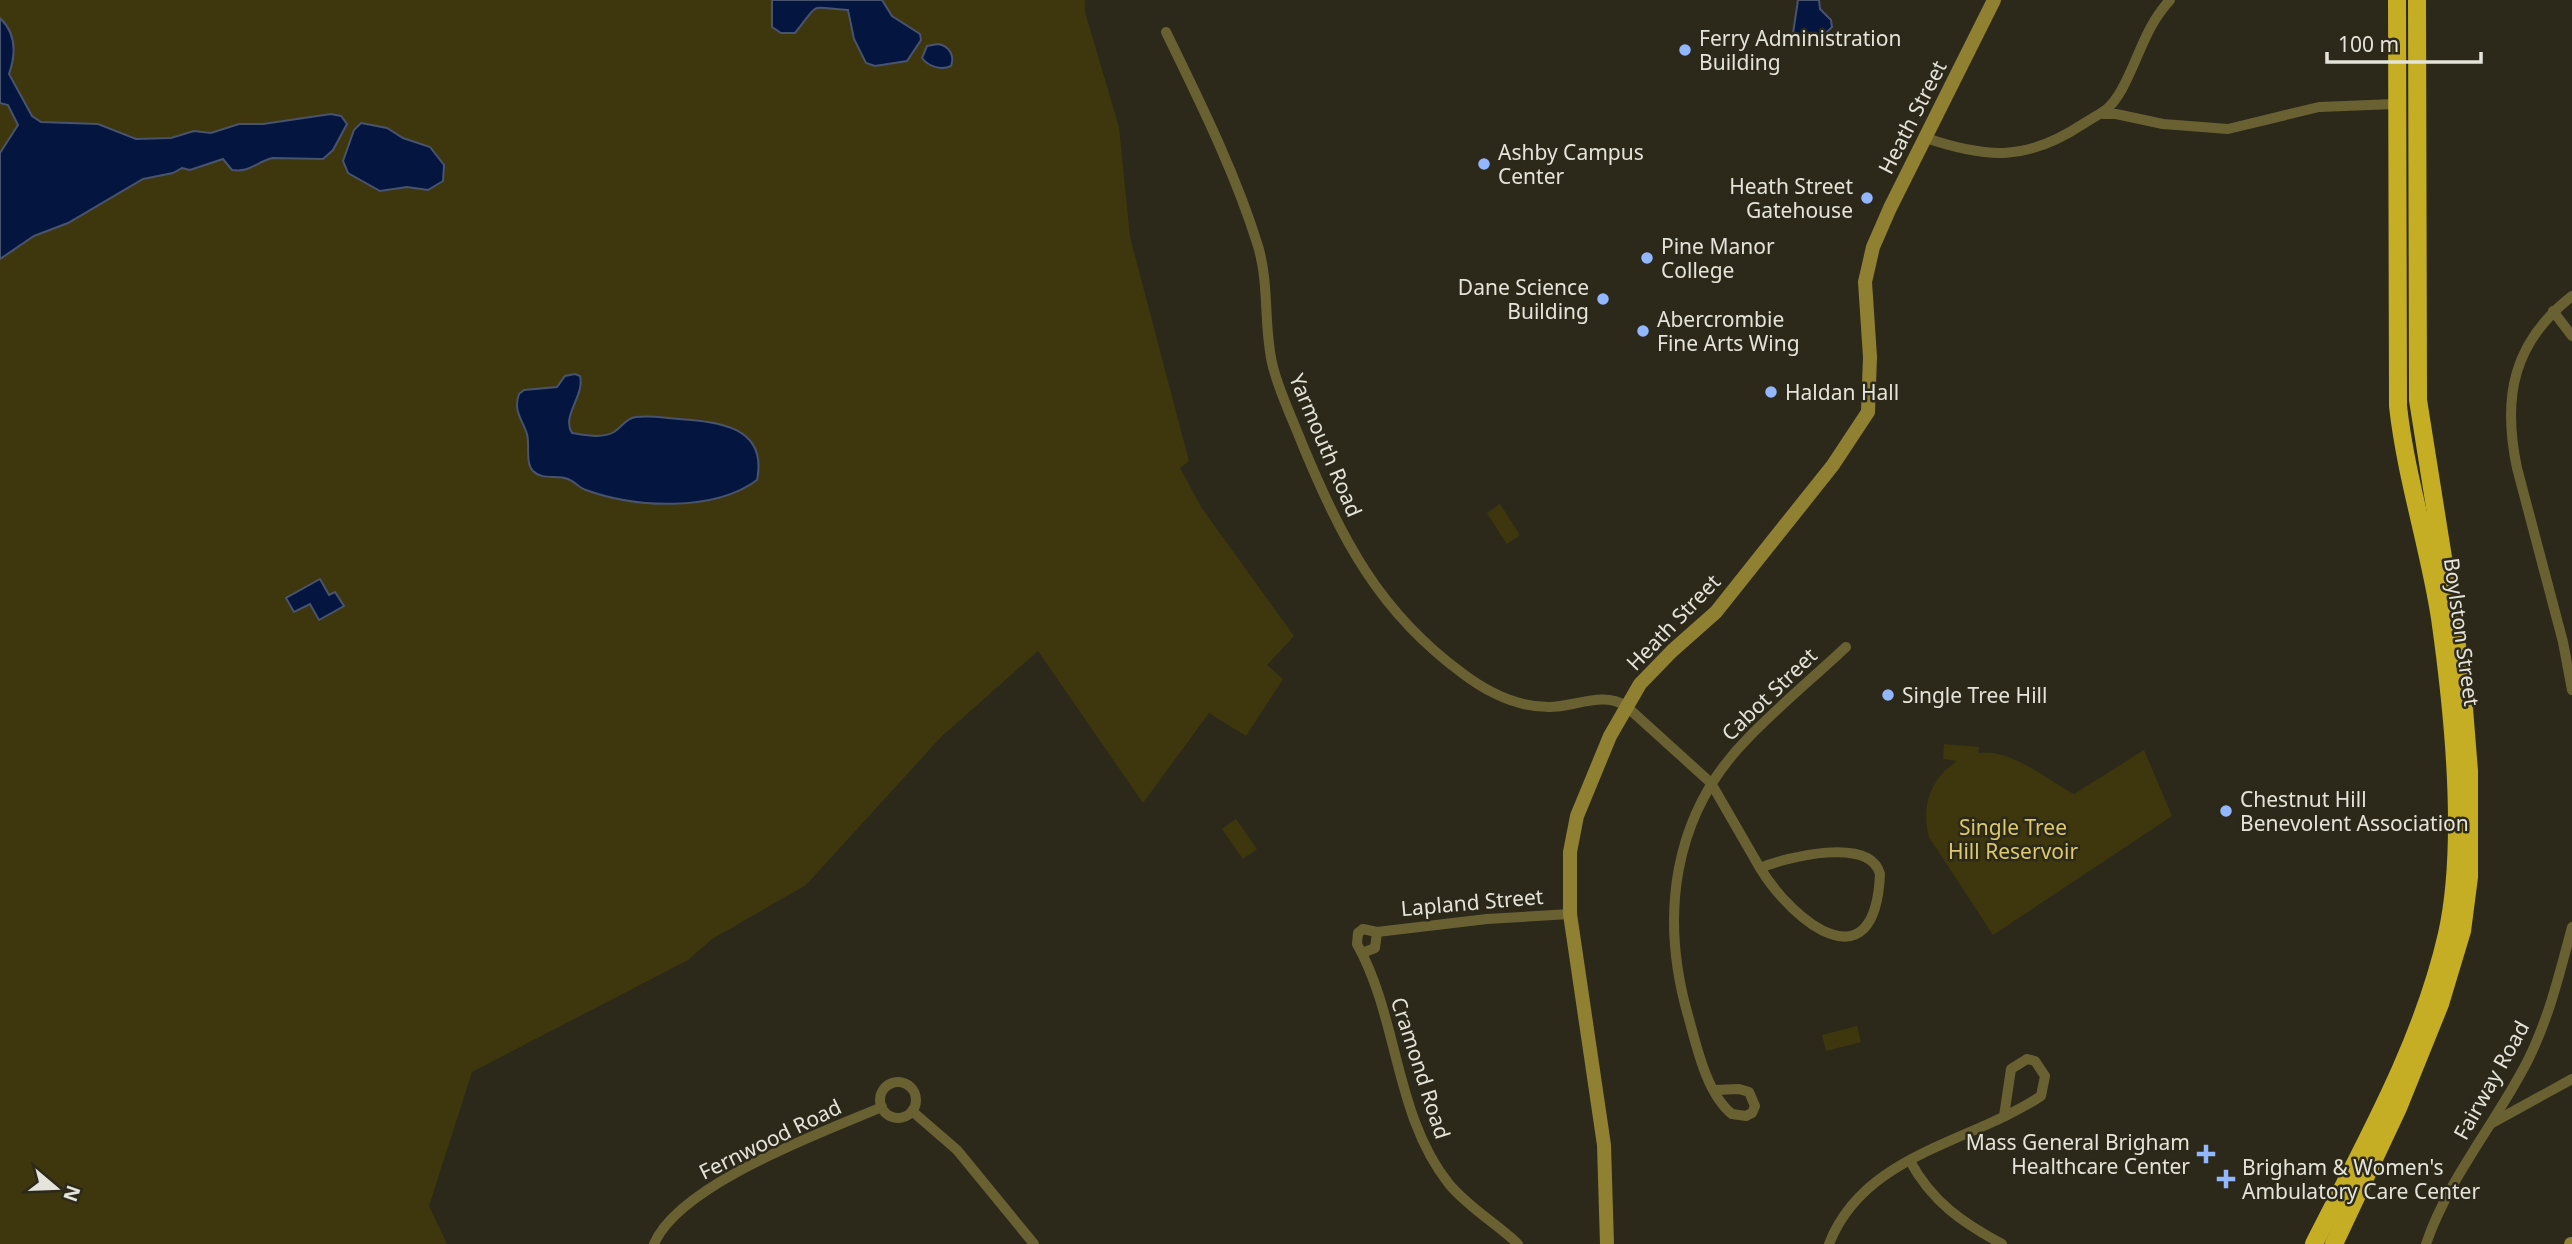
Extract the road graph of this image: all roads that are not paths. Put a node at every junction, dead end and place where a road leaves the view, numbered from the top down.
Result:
1 (1994, 0) edge
2 (2170, 0) edge
3 (2397, 0) edge
4 (2417, 0) edge
5 (1166, 32) dead end
6 (2395, 104) junction
7 (2104, 114) junction
8 (1926, 138) junction
9 (2572, 296) edge
10 (2553, 311) junction
11 (2572, 336) edge
12 (1846, 647) dead end
13 (2572, 690) edge
14 (1626, 706) junction
15 (1711, 783) junction
16 (1760, 868) junction
17 (1570, 914) junction
18 (2572, 927) edge
19 (1377, 932) junction
20 (1362, 953) junction
21 (2572, 1079) edge
22 (1715, 1090) dead end
23 (882, 1107) junction
24 (912, 1111) junction
25 (2004, 1116) junction
26 (2492, 1123) junction
27 (1910, 1161) junction
28 (654, 1244) edge
29 (1034, 1244) edge
30 (1518, 1244) edge
31 (1607, 1244) edge
32 (1829, 1244) edge
33 (2003, 1244) edge
34 (2314, 1244) edge
35 (2334, 1244) edge
36 (2427, 1244) edge

1 - 8 street, Heath Street
2 - 7 street
3 - 6 highway, Boylston Street
4 - 35 highway, Boylston Street
5 - 14 street, Yarmouth Road
6 - 7 street
6 - 34 highway, Boylston Street
7 - 8 street
8 - 14 street, Heath Street
9 - 10 street
10 - 11 street
10 - 13 street
12 - 15 street, Cabot Street
14 - 15 street
14 - 17 street, Heath Street
15 - 16 street
15 - 22 street, Cabot Street
16 - 16 street
17 - 19 street, Lapland Street
17 - 31 street, Heath Street
18 - 26 street, Fairway Road
19 - 20 street, Lapland Street
19 - 20 street, Lapland Street
20 - 30 street, Cramond Road
21 - 26 street
23 - 24 street
23 - 24 street
23 - 28 street, Fernwood Road
24 - 29 street
25 - 25 street
25 - 27 street
26 - 36 street, Fairway Road
27 - 32 street
27 - 33 street

